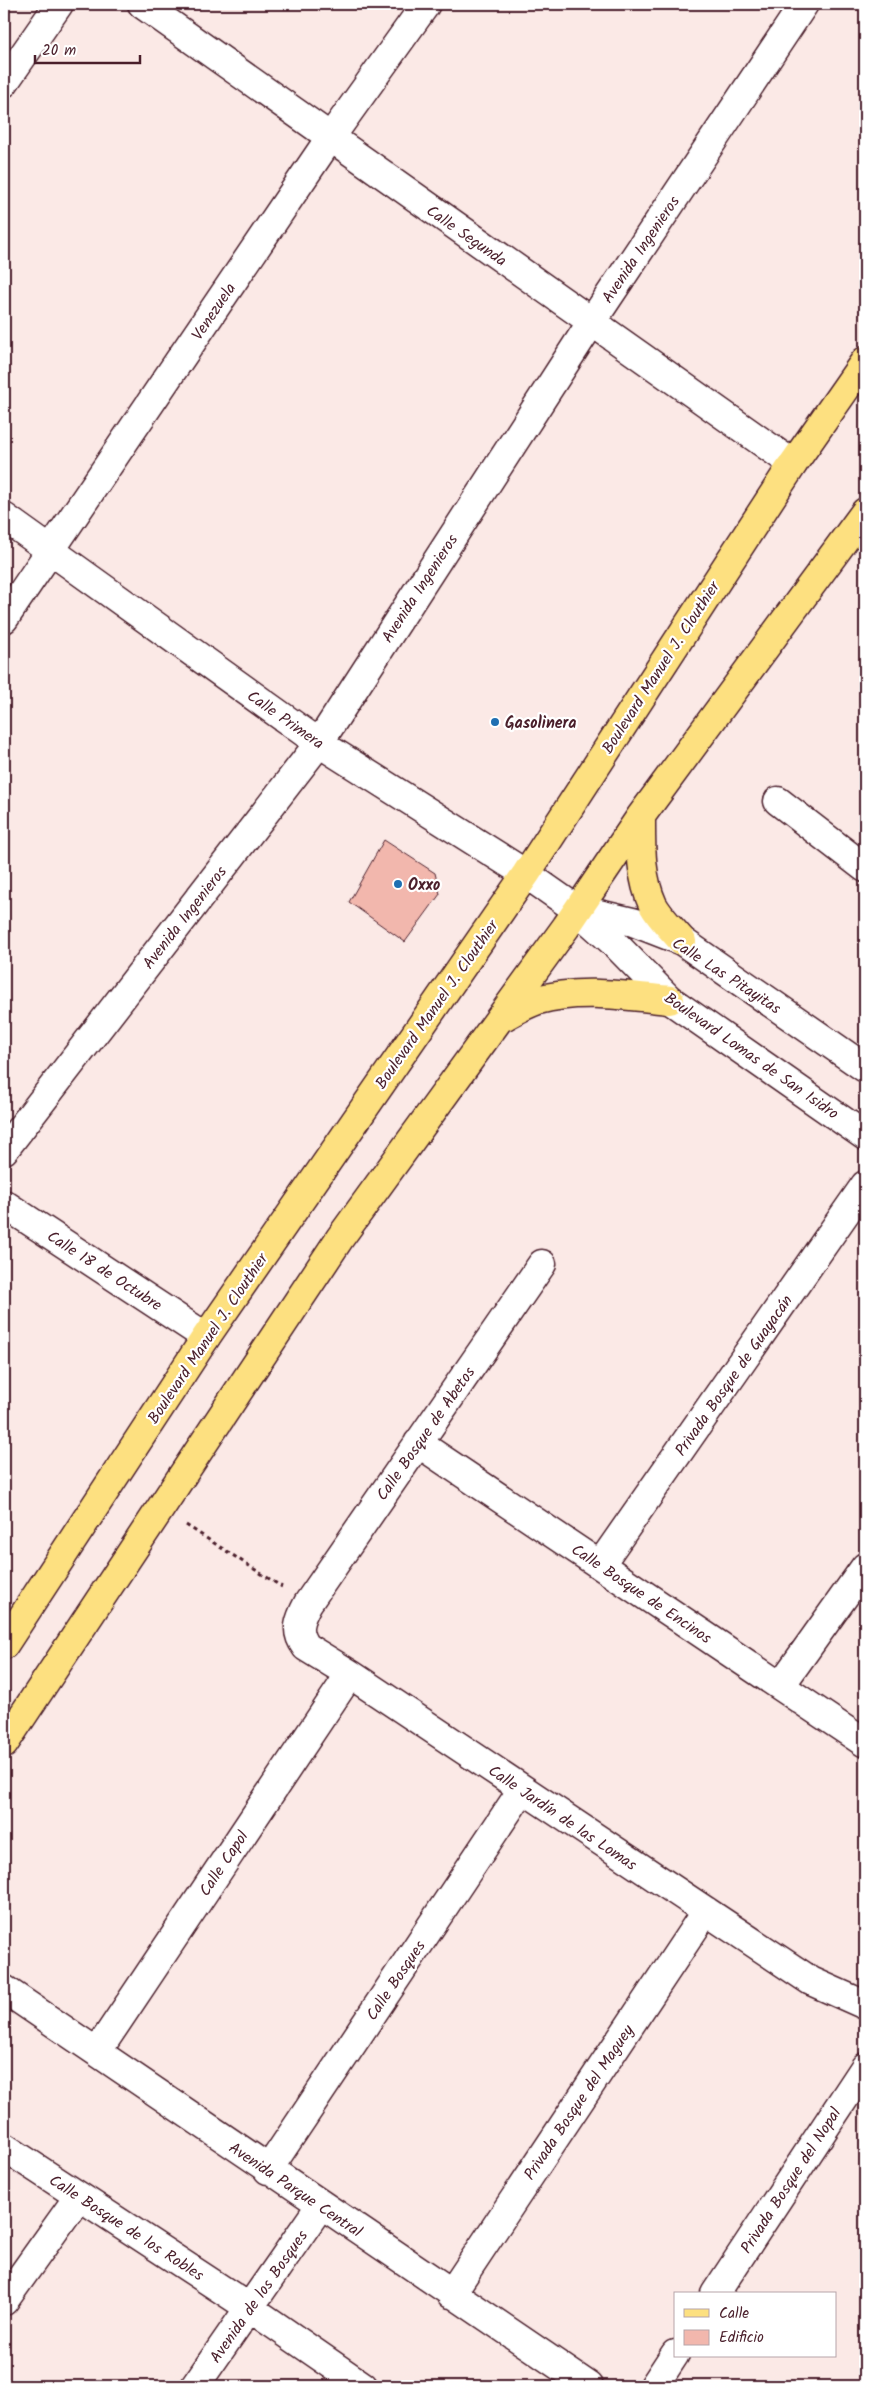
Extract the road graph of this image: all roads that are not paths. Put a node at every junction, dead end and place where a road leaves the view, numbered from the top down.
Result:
1 (59, 4) edge
2 (142, 4) edge
3 (426, 4) edge
4 (804, 4) edge
5 (4, 83) edge
6 (330, 138) junction
7 (591, 323) junction
8 (865, 361) edge
9 (792, 464) junction
10 (865, 512) edge
11 (4, 517) edge
12 (51, 552) junction
13 (4, 619) edge
14 (319, 743) junction
15 (778, 801) dead end
16 (641, 816) junction
17 (865, 868) edge
18 (526, 874) junction
19 (576, 909) junction
20 (682, 942) junction
21 (670, 1000) junction
22 (499, 1018) junction
23 (865, 1068) edge
24 (865, 1136) edge
25 (4, 1150) edge
26 (865, 1185) edge
27 (4, 1204) edge
28 (542, 1264) dead end
29 (206, 1337) junction
30 (418, 1443) junction
31 (600, 1565) junction
32 (865, 1567) edge
33 (308, 1603) joint
34 (4, 1645) edge
35 (350, 1674) junction
36 (781, 1685) junction
37 (865, 1743) edge
38 (4, 1744) edge
39 (522, 1790) junction
40 (706, 1912) junction
41 (4, 1989) edge
42 (865, 2004) edge
43 (97, 2052) junction
44 (865, 2067) edge
45 (4, 2147) edge
46 (268, 2170) junction
47 (79, 2196) junction
48 (320, 2206) junction
49 (716, 2292) edge
50 (451, 2294) junction
51 (4, 2302) edge
52 (250, 2308) junction
53 (674, 2356) edge
54 (195, 2386) edge
55 (363, 2386) edge
56 (589, 2386) edge
57 (654, 2386) edge

1 - 5 street
2 - 6 street, Calle Segunda
3 - 6 street, Venezuela
4 - 7 street, Avenida Ingenieros
6 - 7 street, Calle Segunda
6 - 12 street, Venezuela
7 - 9 street, Calle Segunda
7 - 14 street, Avenida Ingenieros
8 - 9 main road, Boulevard Manuel J. Clouthier
9 - 18 main road, Boulevard Manuel J. Clouthier
10 - 16 main road
11 - 12 street, Calle Primera
12 - 13 street, Venezuela
12 - 14 street, Calle Primera
14 - 18 street, Calle Primera
14 - 25 street, Avenida Ingenieros
15 - 17 street
16 - 19 main road
16 - 20 main road
18 - 19 street, Calle Primera
18 - 29 main road, Boulevard Manuel J. Clouthier
19 - 20 street, Calle Las Pitayitas
19 - 21 street, Boulevard Lomas de San Isidro
19 - 22 main road
20 - 23 street, Calle Las Pitayitas
21 - 22 main road
21 - 24 street, Boulevard Lomas de San Isidro
22 - 38 main road
26 - 31 street, Privada Bosque de Guayacán
27 - 29 street, Calle 18 de Octubre
28 - 30 street, Calle Bosque de Abetos
29 - 34 main road, Boulevard Manuel J. Clouthier
30 - 31 street, Calle Bosque de Encinos
30 - 33 street, Calle Bosque de Abetos
31 - 36 street, Calle Bosque de Encinos
32 - 36 street
33 - 35 street, Calle Jardín de las Lomas
35 - 39 street, Calle Jardín de las Lomas
35 - 43 street, Calle Capol
36 - 37 street, Calle Bosque de Encinos
39 - 40 street, Calle Jardín de las Lomas
39 - 46 street, Calle Bosques
40 - 42 street, Calle Jardín de las Lomas
40 - 50 street, Privada Bosque del Maguey
41 - 43 street, Avenida Parque Central
43 - 46 street, Avenida Parque Central
44 - 49 street, Privada Bosque del Nopal
45 - 47 street, Calle Bosque de los Robles
46 - 48 street, Avenida Parque Central
47 - 51 street
47 - 52 street, Calle Bosque de los Robles
48 - 50 street, Avenida Parque Central
48 - 52 street, Avenida de los Bosques
50 - 56 street, Avenida Parque Central
52 - 54 street, Avenida de los Bosques
52 - 55 street, Calle Bosque de los Robles
53 - 57 street

